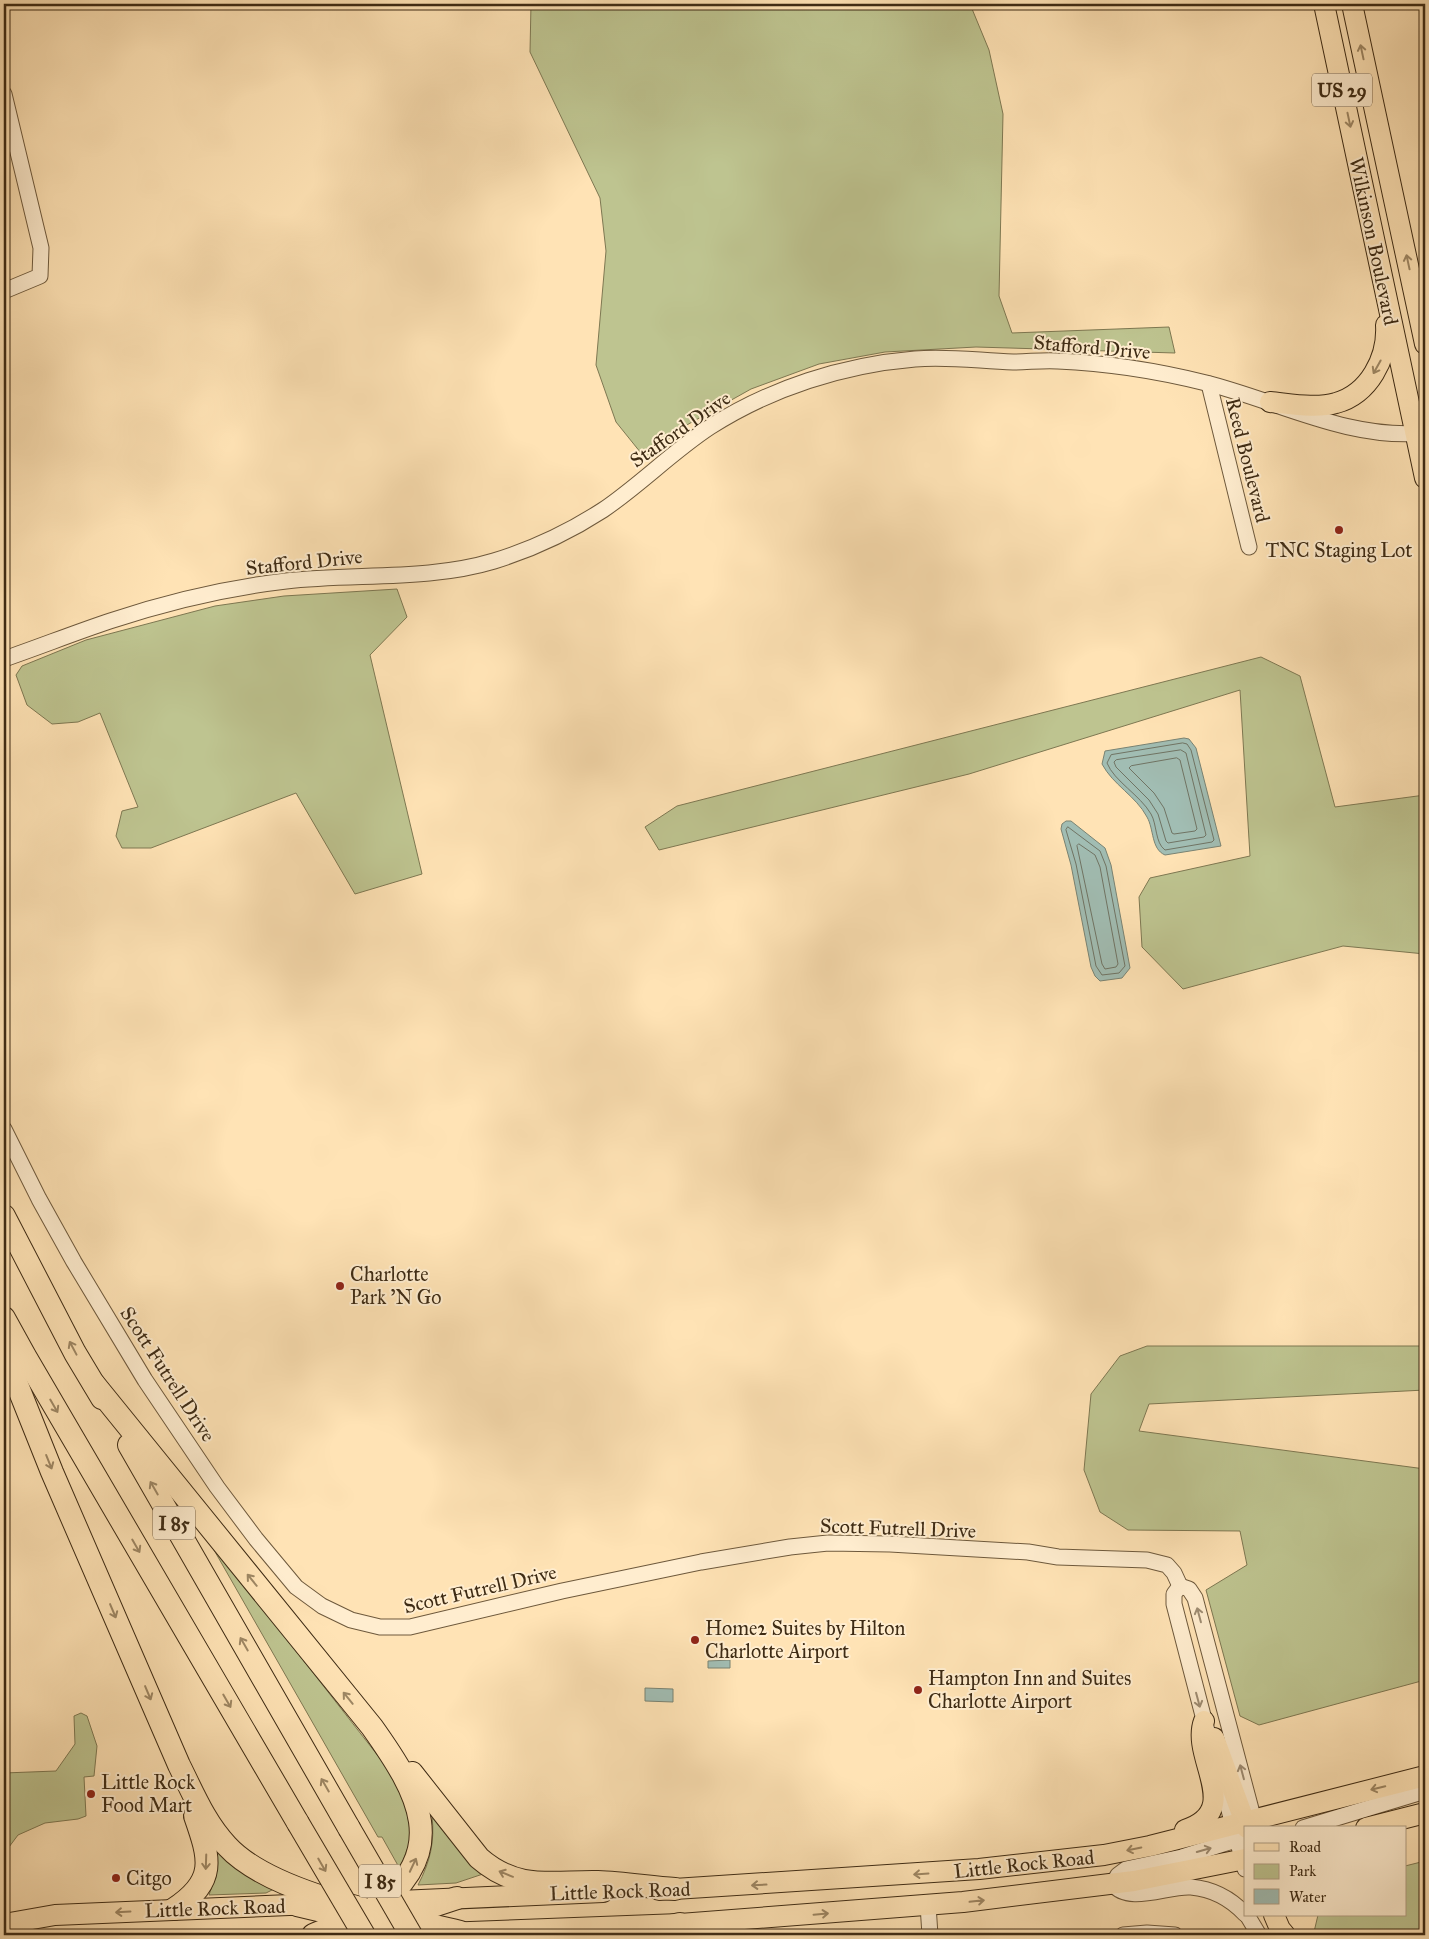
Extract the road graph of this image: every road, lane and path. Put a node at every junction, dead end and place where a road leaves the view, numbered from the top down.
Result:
1 (1324, 4) edge
2 (1352, 4) edge
3 (4, 94) edge
4 (1384, 286) junction
5 (4, 291) edge
6 (1425, 344) edge
7 (1209, 384) junction
8 (1270, 402) junction
9 (1420, 433) edge
10 (1425, 478) edge
11 (1249, 547) dead end
12 (4, 659) edge
13 (4, 1129) edge
14 (4, 1216) edge
15 (4, 1318) edge
16 (4, 1352) edge
17 (94, 1384) junction
18 (1180, 1586) junction
19 (1204, 1721) junction
20 (372, 1727) junction
21 (179, 1765) junction
22 (1425, 1776) edge
23 (1425, 1792) edge
24 (1425, 1813) edge
25 (1281, 1826) edge
26 (1310, 1826) edge
27 (1374, 1826) edge
28 (1244, 1829) edge
29 (1244, 1832) edge
30 (1244, 1838) edge
31 (1244, 1839) edge
32 (1170, 1841) junction
33 (1113, 1884) junction
34 (675, 1890) junction
35 (457, 1898) joint
36 (297, 1905) joint
37 (928, 1905) junction
38 (174, 1909) junction
39 (1244, 1913) edge
40 (1247, 1916) edge
41 (1259, 1916) edge
42 (1274, 1916) edge
43 (1282, 1916) edge
44 (4, 1924) edge
45 (382, 1924) edge
46 (680, 1924) junction
47 (460, 1932) joint
48 (4, 1933) edge
49 (21, 1935) edge
50 (313, 1935) edge
51 (632, 1935) edge
52 (930, 1935) edge
53 (1123, 1935) edge
54 (1175, 1935) edge
55 (1259, 1935) edge
56 (1266, 1935) edge
57 (1285, 1935) edge
58 (1290, 1935) edge

1 -> 4 main road, Wilkinson Boulevard / US 29
6 -> 2 main road, Wilkinson Boulevard / US 29
3 - 5 street
4 -> 8 main road
4 - 9 main road, Wilkinson Boulevard / US 29
7 - 8 street, Stafford Drive
7 - 11 street, Reed Boulevard
7 - 12 street, Stafford Drive
8 - 9 street, Stafford Drive
9 - 10 main road, Wilkinson Boulevard / US 29
13 - 18 street, Scott Futrell Drive
17 -> 14 highway, I 85
15 -> 45 highway, I 85, bridge
16 -> 21 highway
20 -> 17 highway
45 -> 17 highway, I 85, bridge
18 -> 19 street
28 -> 18 street, Scott Futrell Drive
19 - 29 main road
19 - 32 main road
34 -> 20 highway
45 -> 20 highway
21 -> 38 highway
21 - 45 highway
22 -> 25 main road
23 - 26 street
24 - 27 main road
30 - 32 main road, Little Rock Road
33 -> 31 main road, Little Rock Road
32 -> 34 main road, Little Rock Road
37 -> 33 main road, Little Rock Road
33 - 39 street
34 - 35 main road, Little Rock Road
35 - 45 highway
36 - 38 main road, Little Rock Road
36 - 45 highway
46 -> 37 main road, Little Rock Road
37 - 52 street
38 -> 44 main road, Little Rock Road
40 - 55 street
41 - 56 street
42 - 57 main road
43 - 58 street
45 - 47 highway
45 - 50 highway
46 - 47 main road, Little Rock Road
46 - 51 highway
48 - 49 main road
53 - 54 street

